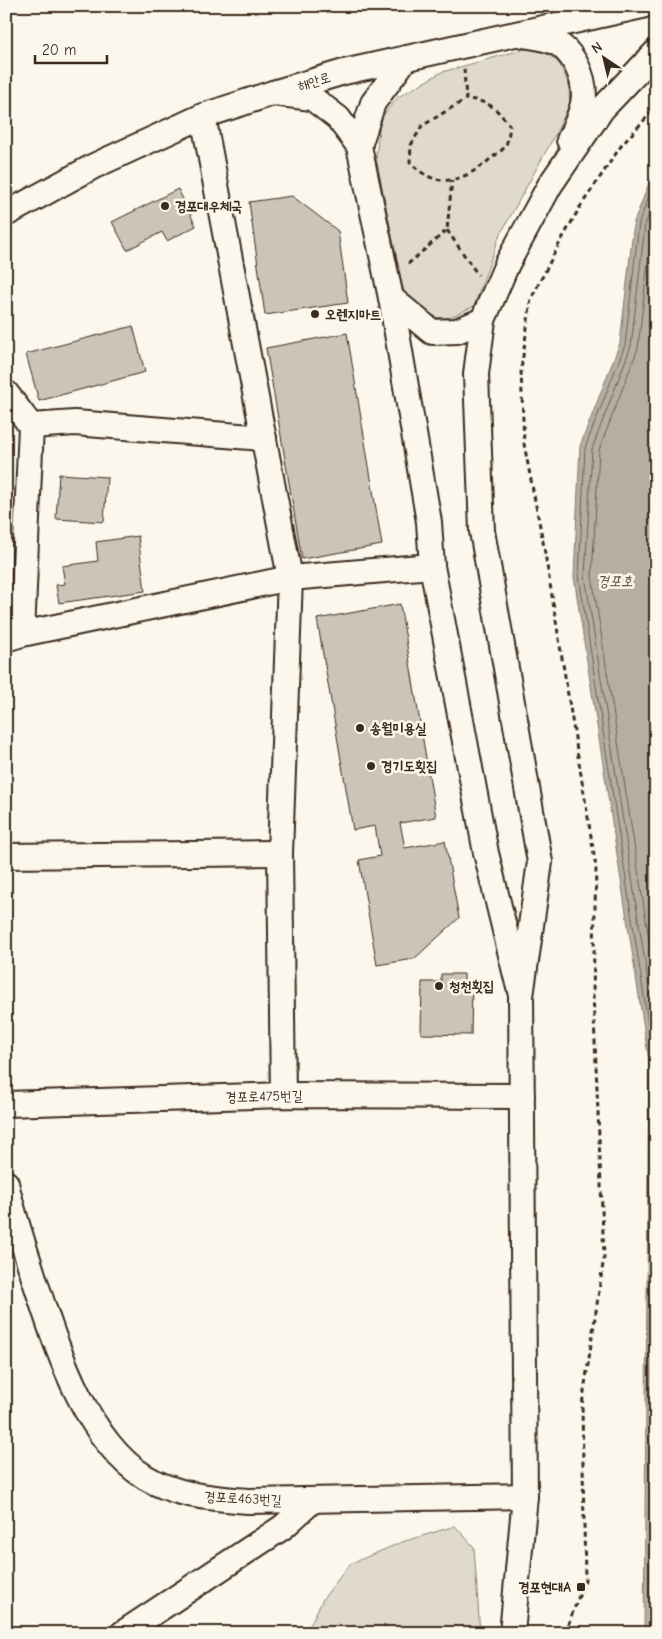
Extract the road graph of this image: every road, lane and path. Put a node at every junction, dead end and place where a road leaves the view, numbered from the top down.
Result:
1 (642, 6) edge
2 (517, 34) junction
3 (656, 52) edge
4 (406, 58) junction
5 (464, 65) dead end
6 (273, 93) junction
7 (466, 99) junction
8 (656, 107) edge
9 (203, 116) junction
10 (359, 146) junction
11 (452, 180) junction
12 (550, 185) junction
13 (6, 214) edge
14 (447, 230) junction
15 (404, 268) dead end
16 (479, 277) dead end
17 (391, 298) junction
18 (483, 320) junction
19 (6, 393) edge
20 (31, 426) junction
21 (264, 438) junction
22 (432, 566) junction
23 (290, 578) junction
24 (14, 636) edge
25 (280, 853) junction
26 (6, 856) edge
27 (521, 996) junction
28 (283, 1095) junction
29 (522, 1096) junction
30 (6, 1104) edge
31 (6, 1183) edge
32 (525, 1496) junction
33 (313, 1500) junction
34 (123, 1633) edge
35 (512, 1633) edge
36 (565, 1633) edge

1 - 2 street, 해안로
2 - 4 street, 해안로
2 - 12 street
3 - 12 street
4 - 6 street, 해안로
4 - 10 street
5 - 7 path
6 - 9 street, 해안로
6 - 10 street
7 - 11 path
7 - 11 path
8 - 36 path
9 - 13 street, 해안로
9 - 21 street
10 - 17 street
11 - 14 path
12 - 18 street
14 - 15 path
14 - 16 path
17 - 18 street
17 - 22 street
18 - 27 street
19 - 20 street
20 - 21 street
20 - 24 street
21 - 23 street
22 - 23 street
22 - 27 street
23 - 24 street
23 - 25 street
25 - 26 street
25 - 28 street
27 - 29 street
28 - 29 street, 경포로475번길
28 - 30 street, 경포로475번길
29 - 32 street
31 - 33 street, 경포로463번길
32 - 33 street, 경포로463번길
32 - 35 street
33 - 34 street

